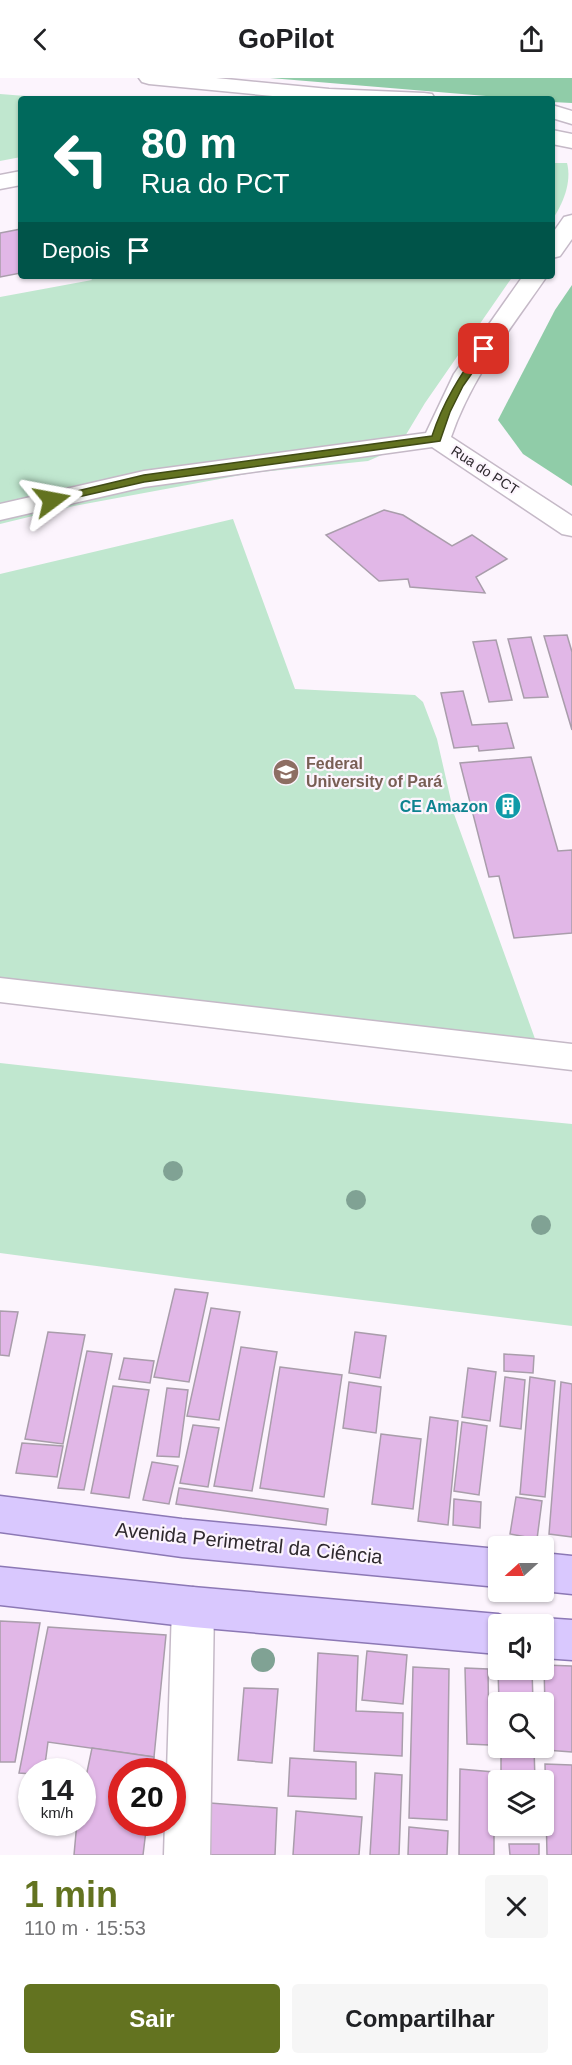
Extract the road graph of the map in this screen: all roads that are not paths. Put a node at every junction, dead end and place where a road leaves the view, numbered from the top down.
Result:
1 (149, 78) edge
2 (317, 96) edge
3 (555, 112) edge
4 (572, 118) edge
5 (555, 138) edge
6 (572, 141) edge
7 (18, 179) edge
8 (0, 182) edge
9 (572, 222) edge
10 (555, 247) edge
11 (533, 279) edge
12 (437, 439) junction
13 (0, 512) edge
14 (572, 528) edge
15 (0, 990) edge
16 (572, 1057) edge
17 (0, 1514) edge
18 (488, 1567) edge
19 (554, 1573) edge
20 (572, 1575) edge
21 (0, 1586) edge
22 (193, 1607) junction
23 (488, 1633) edge
24 (554, 1639) edge
25 (572, 1640) edge
26 (187, 1855) edge

1 - 2 street
3 - 4 street
5 - 6 street
7 - 8 street
9 - 10 street
11 - 12 street, Rua do PCT
12 - 13 street
12 - 14 street, Rua do PCT
15 - 16 street
17 - 18 main road, Avenida Perimetral da Ciência
19 - 20 main road
21 - 22 main road
22 - 23 main road
22 - 26 street
24 - 25 main road

